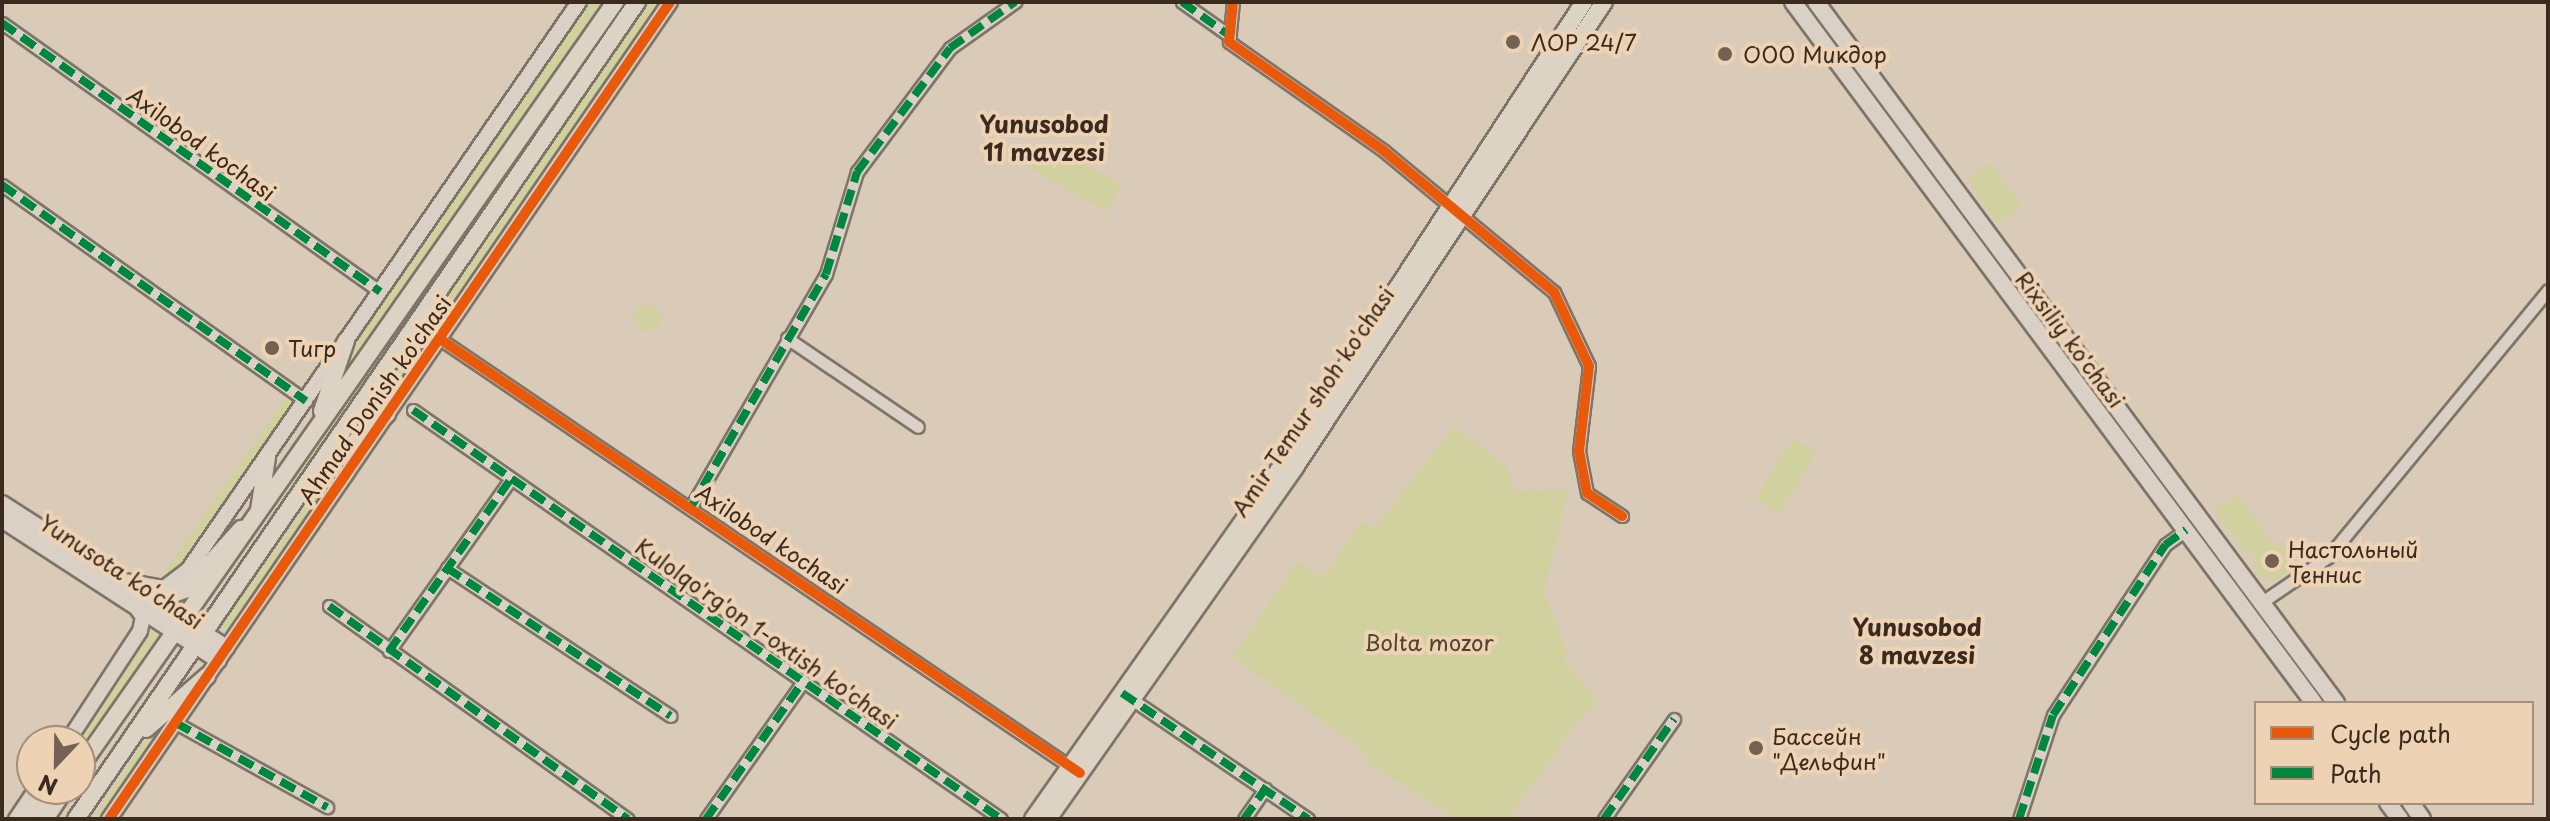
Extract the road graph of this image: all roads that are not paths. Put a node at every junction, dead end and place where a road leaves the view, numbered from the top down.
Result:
1 (579, 2) edge
2 (615, 2) edge
3 (637, 2) edge
4 (670, 2) edge
5 (1015, 2) edge
6 (1182, 2) edge
7 (1233, 2) edge
8 (1584, 2) edge
9 (1604, 2) edge
10 (1793, 2) edge
11 (1816, 2) edge
12 (2, 23) edge
13 (1834, 26) junction
14 (1230, 36) junction
15 (1819, 37) junction
16 (2, 185) edge
17 (1456, 213) junction
18 (2548, 290) edge
19 (380, 292) junction
20 (787, 338) junction
21 (440, 339) junction
22 (346, 341) junction
23 (306, 401) junction
24 (413, 410) dead end
25 (387, 414) junction
26 (918, 427) dead end
27 (312, 440) junction
28 (267, 458) junction
29 (2162, 468) junction
30 (511, 479) junction
31 (2147, 479) junction
32 (307, 483) junction
33 (2, 504) edge
34 (691, 507) junction
35 (258, 515) junction
36 (1622, 516) dead end
37 (2, 519) edge
38 (2186, 530) junction
39 (447, 568) junction
40 (120, 580) junction
41 (137, 598) junction
42 (2262, 602) junction
43 (329, 606) dead end
44 (179, 626) junction
45 (200, 639) junction
46 (389, 651) junction
47 (222, 654) junction
48 (207, 676) junction
49 (802, 683) junction
50 (1127, 696) junction
51 (2313, 701) edge
52 (2335, 701) edge
53 (671, 716) dead end
54 (1674, 719) dead end
55 (176, 723) junction
56 (78, 725) edge
57 (96, 744) edge
58 (127, 745) junction
59 (1075, 770) junction
60 (1265, 789) junction
61 (40, 805) edge
62 (327, 807) dead end
63 (19, 819) edge
64 (76, 819) edge
65 (109, 819) edge
66 (628, 819) edge
67 (706, 819) edge
68 (1001, 819) edge
69 (1033, 819) edge
70 (1048, 819) edge
71 (1244, 819) edge
72 (1308, 819) edge
73 (1604, 819) edge
74 (2019, 819) edge

1 - 19 street
2 - 27 main road, Ahmad Donish ko'chasi
3 - 32 main road, Ahmad Donish ko'chasi
4 - 21 street, Ahmad Donish ko'chasi
5 - 20 street
6 - 14 street
7 - 14 street
8 - 17 main road, Amir Temur shoh ko'chasi
9 - 17 main road, Amir Temur shoh ko'chasi
10 - 15 main road, Rixsiliy ko'chasi
11 - 13 main road, Rixsiliy ko'chasi
12 - 19 street, Axilobod kochasi
13 - 15 main road
13 - 29 main road, Rixsiliy ko'chasi
14 - 17 street
15 - 31 main road, Rixsiliy ko'chasi
16 - 23 street
17 - 36 street
17 - 50 main road, Amir Temur shoh ko'chasi
18 - 42 street
19 - 22 street
20 - 26 street
20 - 34 street
21 - 25 street, Ahmad Donish ko'chasi
21 - 34 street, Axilobod kochasi
22 - 23 street
22 - 27 main road
23 - 28 street
24 - 30 street, Kulolqo'rg'on 1-oxtish ko'chasi
25 - 32 main road
25 - 47 street, Ahmad Donish ko'chasi
27 - 35 main road, Ahmad Donish ko'chasi
28 - 35 main road
28 - 40 street
29 - 31 main road
29 - 42 main road, Rixsiliy ko'chasi
30 - 39 street
30 - 49 street, Kulolqo'rg'on 1-oxtish ko'chasi
31 - 38 main road, Rixsiliy ko'chasi
32 - 45 main road, Ahmad Donish ko'chasi
33 - 40 main road, Yunusota koʻchasi
34 - 59 street, Axilobod kochasi
35 - 41 main road
35 - 44 main road, Ahmad Donish ko'chasi
37 - 41 main road, Yunusota koʻchasi
38 - 51 main road, Rixsiliy ko'chasi
38 - 74 street
39 - 46 street
39 - 53 street
40 - 41 main road, Yunusota koʻchasi
41 - 44 main road, Yunusota koʻchasi
41 - 56 street
42 - 52 main road, Rixsiliy ko'chasi
43 - 46 street
44 - 45 main road, Yunusota koʻchasi
44 - 57 main road, Ahmad Donish ko'chasi
45 - 47 main road, Yunusota koʻchasi
45 - 58 main road, Ahmad Donish ko'chasi
46 - 66 street
47 - 48 street, Ahmad Donish ko'chasi
48 - 55 street, Ahmad Donish ko'chasi
48 - 58 main road
49 - 67 street
49 - 68 street, Kulolqo'rg'on 1-oxtish ko'chasi
50 - 59 main road, Amir Temur shoh ko'chasi
50 - 60 street
54 - 73 street
55 - 62 street
55 - 65 street, Ahmad Donish ko'chasi
58 - 64 main road, Ahmad Donish ko'chasi
59 - 69 main road, Amir Temur shoh ko'chasi
59 - 70 main road, Amir Temur shoh ko'chasi
60 - 71 street
60 - 72 street
61 - 63 main road

